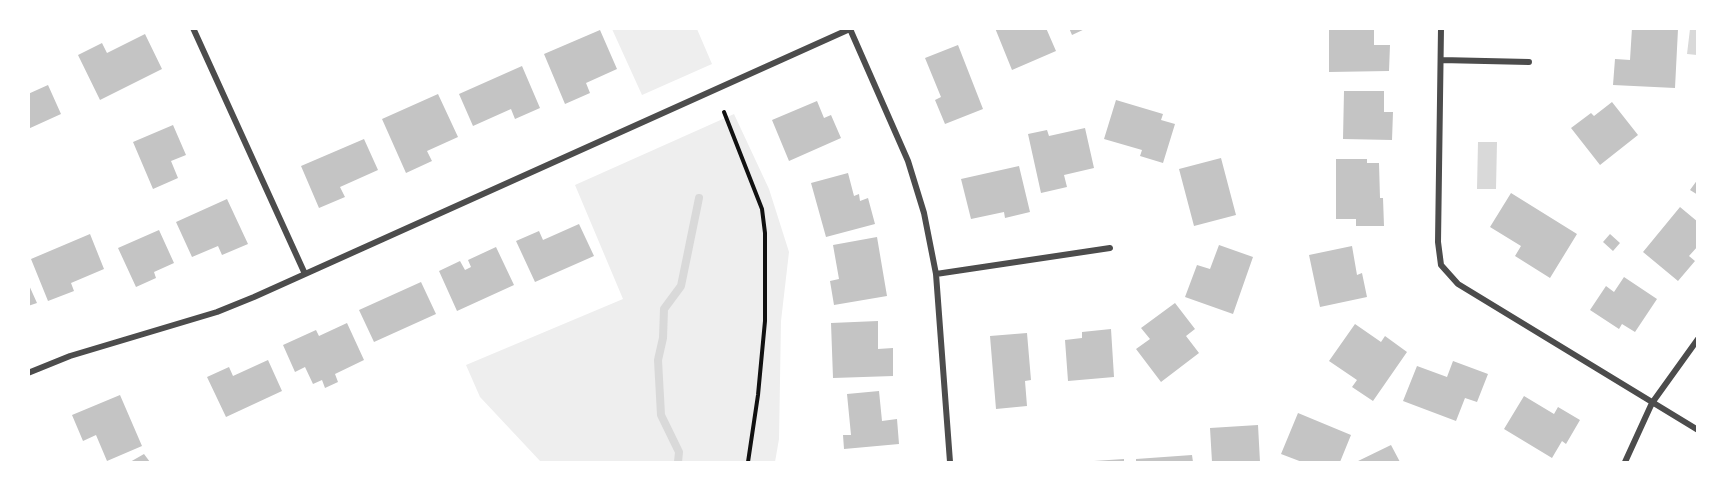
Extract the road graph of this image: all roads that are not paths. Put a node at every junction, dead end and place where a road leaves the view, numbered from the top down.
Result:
1 (193, 28) edge
2 (1441, 28) edge
3 (851, 29) edge
4 (1441, 60) junction
5 (1529, 62) dead end
6 (1110, 248) dead end
7 (305, 274) junction
8 (936, 274) junction
9 (1698, 339) edge
10 (28, 373) edge
11 (1652, 403) junction
12 (1698, 430) edge
13 (950, 462) edge
14 (1625, 462) edge

1 - 7 street
2 - 4 street
3 - 7 street
3 - 8 street
4 - 5 street
4 - 11 street
6 - 8 street
7 - 10 street
8 - 13 street
9 - 11 street
11 - 12 street
11 - 14 street

